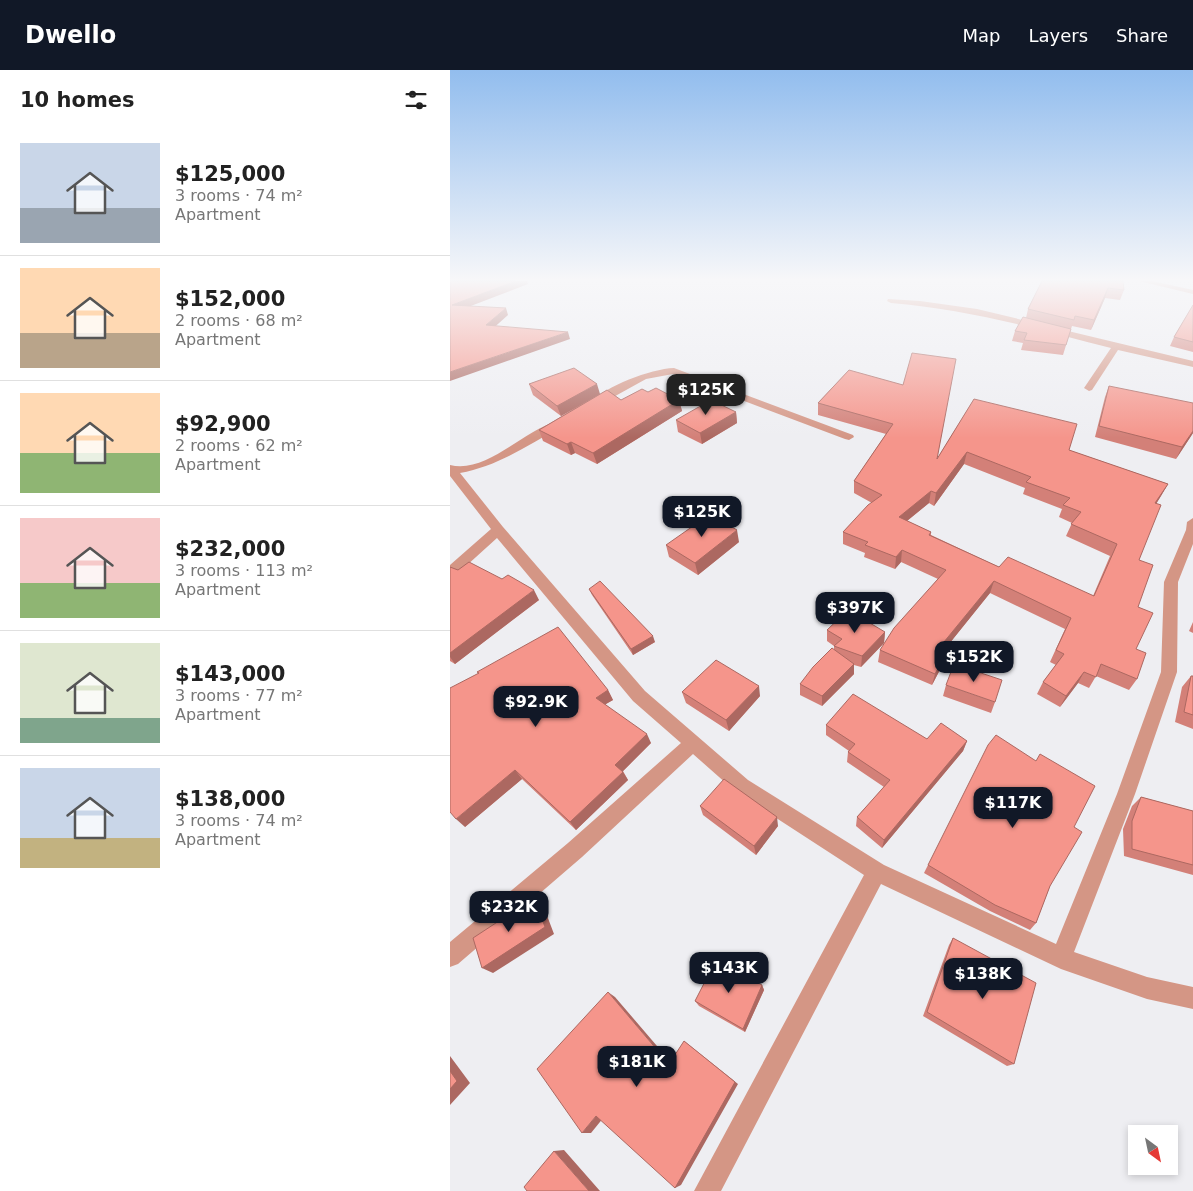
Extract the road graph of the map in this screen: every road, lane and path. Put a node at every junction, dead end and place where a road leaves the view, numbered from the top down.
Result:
1 (1062, 333) edge
2 (1116, 347) junction
3 (1193, 364) edge
4 (1089, 388) dead end
5 (585, 409) edge
6 (568, 418) edge
7 (849, 437) dead end
8 (451, 470) edge
9 (1193, 522) edge
10 (498, 530) junction
11 (450, 573) edge
12 (693, 743) junction
13 (877, 872) junction
14 (450, 956) edge
15 (1061, 958) junction
16 (1193, 998) edge
17 (707, 1191) edge

1 - 2 street
2 - 3 street
2 - 4 street
5 - 7 street
6 - 8 street
8 - 10 street
9 - 15 street
10 - 11 street
10 - 12 street
12 - 13 street
12 - 14 street
13 - 15 street
13 - 17 street
15 - 16 street

